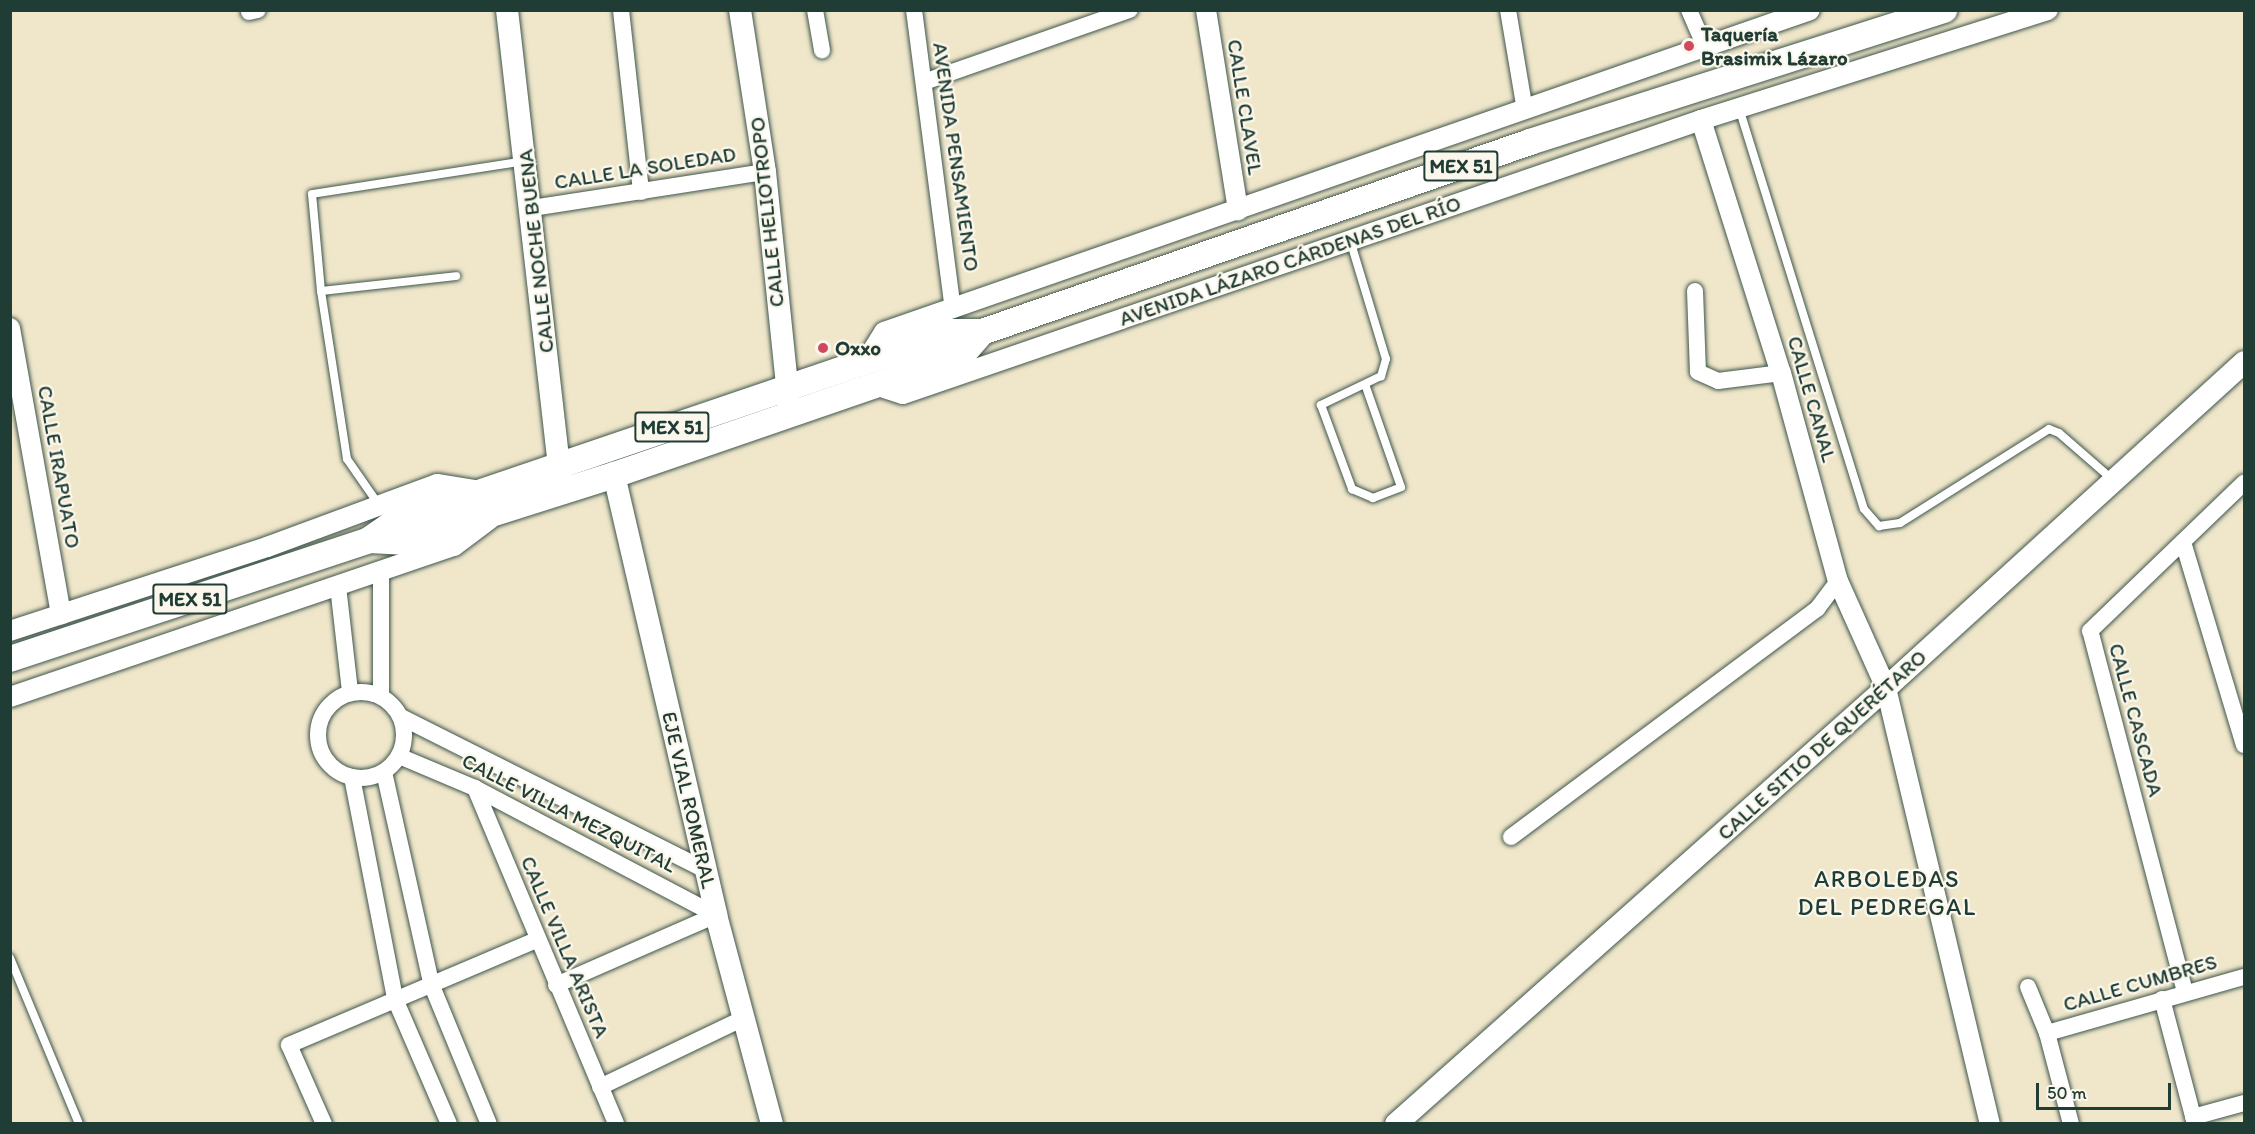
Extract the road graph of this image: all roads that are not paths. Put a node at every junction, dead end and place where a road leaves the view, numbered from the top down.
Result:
1 (507, 10) edge
2 (621, 10) edge
3 (740, 10) edge
4 (815, 10) edge
5 (914, 10) edge
6 (1130, 10) edge
7 (1508, 10) edge
8 (1689, 10) edge
9 (1810, 10) edge
10 (1944, 10) edge
11 (2048, 10) edge
12 (1207, 11) edge
13 (1705, 47) junction
14 (822, 50) dead end
15 (924, 82) junction
16 (1738, 107) junction
17 (1525, 110) junction
18 (1701, 120) junction
19 (526, 160) junction
20 (765, 172) junction
21 (641, 192) junction
22 (532, 208) junction
23 (1238, 210) junction
24 (1350, 240) junction
25 (456, 276) dead end
26 (321, 291) junction
27 (1695, 291) dead end
28 (953, 309) junction
29 (11, 333) edge
30 (2244, 362) edge
31 (1781, 372) junction
32 (870, 373) junction
33 (1366, 387) junction
34 (785, 388) junction
35 (791, 413) junction
36 (559, 466) junction
37 (614, 475) junction
38 (2114, 481) junction
39 (2244, 483) edge
40 (562, 491) junction
41 (491, 503) junction
42 (379, 506) junction
43 (2183, 542) junction
44 (381, 572) junction
45 (1838, 581) junction
46 (338, 586) junction
47 (61, 614) junction
48 (10, 631) edge
49 (10, 659) edge
50 (1886, 688) junction
51 (350, 692) junction
52 (381, 695) junction
53 (10, 696) edge
54 (401, 717) junction
55 (2244, 745) edge
56 (399, 756) junction
57 (384, 772) junction
58 (352, 777) junction
59 (475, 788) junction
60 (1511, 837) dead end
61 (705, 870) junction
62 (716, 915) junction
63 (536, 940) junction
64 (10, 958) edge
65 (2244, 977) edge
66 (556, 985) junction
67 (432, 986) junction
68 (2028, 987) dead end
69 (2185, 992) junction
70 (394, 999) junction
71 (2162, 999) junction
72 (744, 1018) junction
73 (2047, 1033) junction
74 (600, 1087) junction
75 (2244, 1103) edge
76 (2194, 1120) edge
77 (79, 1124) edge
78 (324, 1124) edge
79 (449, 1124) edge
80 (489, 1124) edge
81 (616, 1124) edge
82 (772, 1124) edge
83 (1396, 1124) edge
84 (1990, 1124) edge
85 (2071, 1124) edge

1 - 19 main road, CALLE NOCHE BUENA
2 - 21 street
3 - 20 main road, CALLE HELIOTROPO
4 - 14 street
5 - 15 street, AVENIDA PENSAMIENTO
6 - 15 street
7 - 17 street
8 - 13 street
9 - 13 street
10 - 32 main road, AVENIDA LÁZARO CÁRDENAS DEL RÍO / MEX 51
11 - 16 street, AVENIDA LÁZARO CÁRDENAS DEL RÍO
12 - 23 street, CALLE CLAVEL
13 - 17 street
15 - 28 street, AVENIDA PENSAMIENTO
16 - 18 street, AVENIDA LÁZARO CÁRDENAS DEL RÍO
16 - 38 lane
17 - 23 street
18 - 24 street, AVENIDA LÁZARO CÁRDENAS DEL RÍO
18 - 31 street, CALLE CANAL
19 - 22 main road, CALLE NOCHE BUENA
19 - 26 lane
20 - 21 street, CALLE LA SOLEDAD
20 - 34 main road, CALLE HELIOTROPO
21 - 22 street, CALLE LA SOLEDAD
22 - 36 main road, CALLE NOCHE BUENA
23 - 28 street
24 - 32 street, AVENIDA LÁZARO CÁRDENAS DEL RÍO
24 - 33 lane
25 - 26 lane
26 - 42 lane
27 - 31 street
28 - 32 street
29 - 47 street, CALLE IRAPUATO
30 - 38 main road, CALLE SITIO DE QUERÉTARO
31 - 45 street, CALLE CANAL
32 - 34 main road, AVENIDA LÁZARO CÁRDENAS DEL RÍO / MEX 51
32 - 35 main road, AVENIDA LÁZARO CÁRDENAS DEL RÍO / MEX 51
33 - 33 lane
34 - 35 main road, CALLE HELIOTROPO
34 - 36 main road, AVENIDA LÁZARO CÁRDENAS DEL RÍO / MEX 51
35 - 37 main road, AVENIDA LÁZARO CÁRDENAS DEL RÍO / MEX 51
36 - 40 main road, CALLE NOCHE BUENA
36 - 41 main road, AVENIDA LÁZARO CÁRDENAS DEL RÍO / MEX 51
37 - 40 main road, AVENIDA LÁZARO CÁRDENAS DEL RÍO / MEX 51
37 - 61 main road, EJE VIAL ROMERAL
38 - 50 main road, CALLE SITIO DE QUERÉTARO
39 - 43 street, CALLE CASCADA
40 - 41 main road, AVENIDA LÁZARO CÁRDENAS DEL RÍO / MEX 51
41 - 42 street, AVENIDA LÁZARO CÁRDENAS DEL RÍO
41 - 44 street, AVENIDA LÁZARO CÁRDENAS DEL RÍO
41 - 49 main road, AVENIDA LÁZARO CÁRDENAS DEL RÍO / MEX 51
42 - 47 street, AVENIDA LÁZARO CÁRDENAS DEL RÍO
43 - 55 street
43 - 69 street, CALLE CASCADA
44 - 46 street, AVENIDA LÁZARO CÁRDENAS DEL RÍO
44 - 52 street
45 - 50 street, CALLE CANAL
45 - 60 street
46 - 51 street
46 - 53 street, AVENIDA LÁZARO CÁRDENAS DEL RÍO
47 - 48 street, AVENIDA LÁZARO CÁRDENAS DEL RÍO
50 - 83 main road, CALLE SITIO DE QUERÉTARO
50 - 84 street, CALLE CANAL
51 - 52 street
51 - 58 street
52 - 54 street
54 - 56 street
54 - 61 street, CALLE VILLA MEZQUITAL
56 - 57 street
56 - 59 street, CALLE VILLA MEZQUITAL
57 - 58 street
57 - 67 street
58 - 70 street
59 - 62 street, CALLE VILLA MEZQUITAL
59 - 63 street, CALLE VILLA ARISTA
61 - 62 main road, EJE VIAL ROMERAL
62 - 66 street
62 - 72 main road, EJE VIAL ROMERAL
63 - 66 street, CALLE VILLA ARISTA
63 - 67 street
64 - 77 lane
65 - 69 street, CALLE CUMBRES
66 - 74 street, CALLE VILLA ARISTA
67 - 70 street
67 - 80 street
68 - 73 street
69 - 71 street, CALLE CUMBRES
70 - 78 street
70 - 79 street
71 - 73 street, CALLE CUMBRES
71 - 76 street
72 - 74 street
72 - 82 main road, EJE VIAL ROMERAL
73 - 85 street
74 - 81 street, CALLE VILLA ARISTA
75 - 76 street

